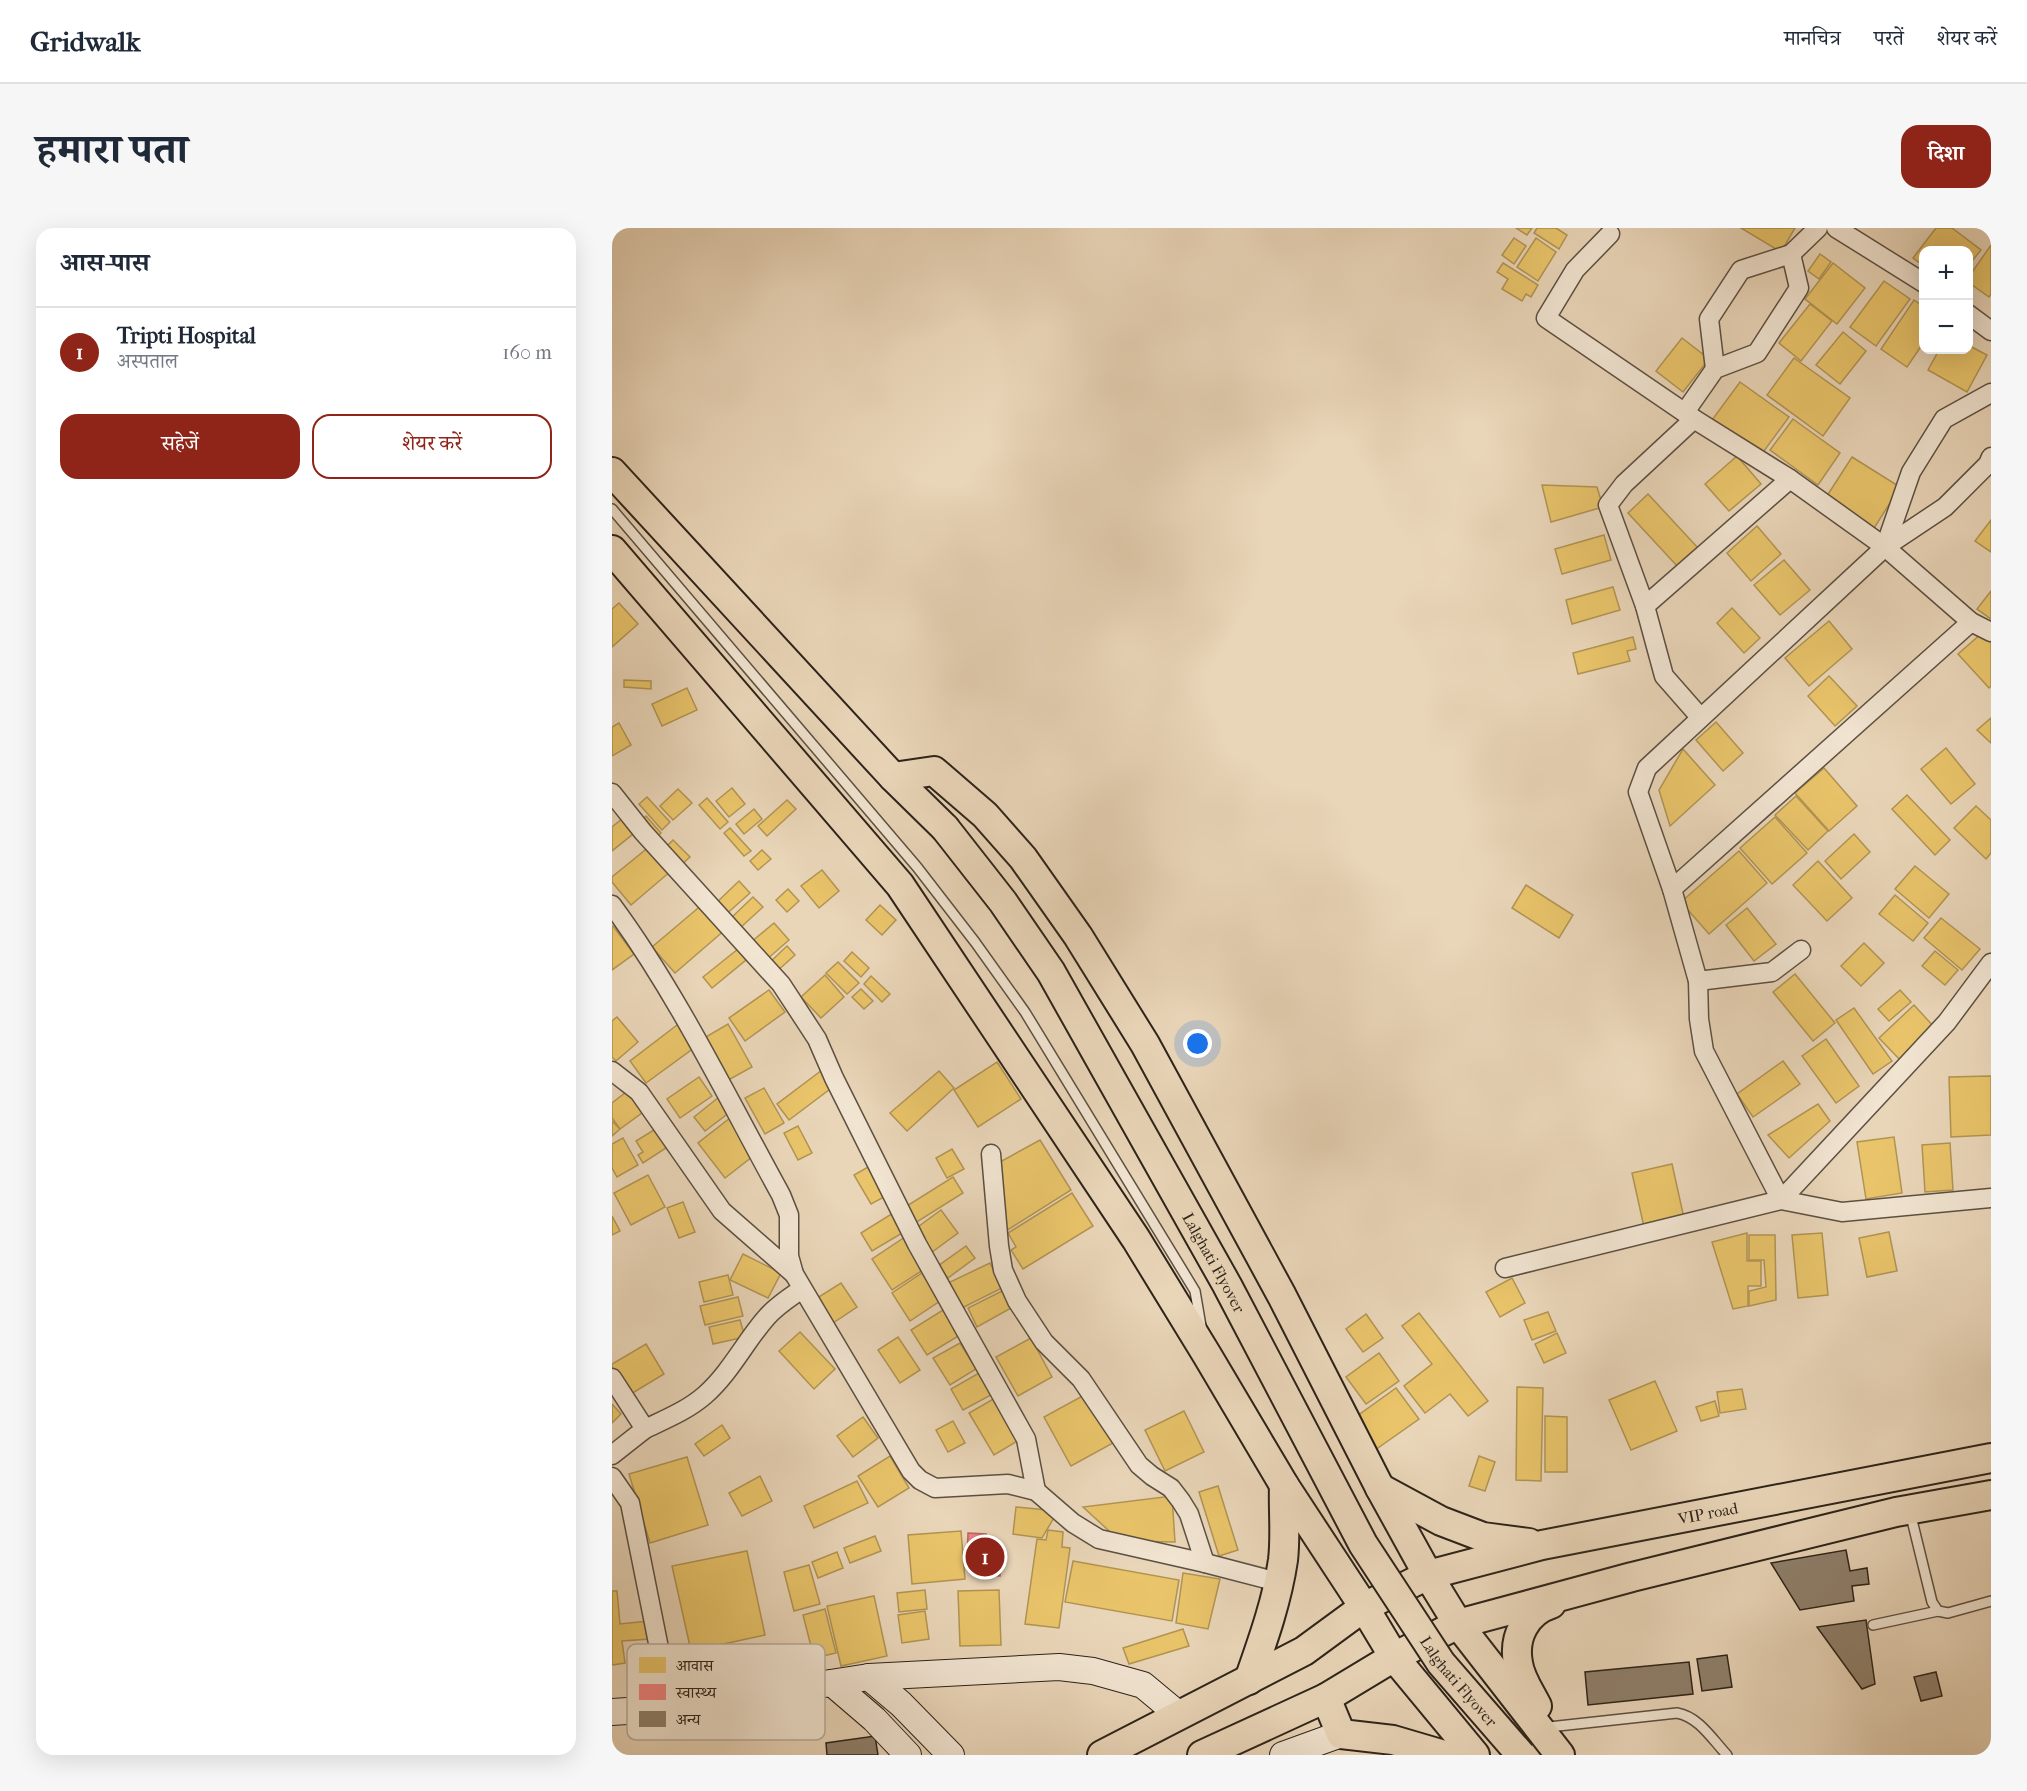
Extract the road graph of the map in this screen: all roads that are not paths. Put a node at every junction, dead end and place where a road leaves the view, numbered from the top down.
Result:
1 (1818, 228) edge
2 (1836, 228) edge
3 (1610, 234) dead end
4 (1791, 254) junction
5 (1919, 280) edge
6 (1973, 318) edge
7 (1991, 331) edge
8 (1716, 369) junction
9 (1991, 393) edge
10 (1689, 415) junction
11 (1991, 457) edge
12 (612, 472) edge
13 (1790, 478) junction
14 (612, 509) edge
15 (1885, 547) junction
16 (612, 550) edge
17 (1645, 606) junction
18 (1971, 622) junction
19 (1991, 632) edge
20 (1700, 717) junction
21 (893, 777) junction
22 (612, 793) edge
23 (1671, 889) junction
24 (612, 904) edge
25 (1801, 950) dead end
26 (1991, 963) edge
27 (1698, 981) junction
28 (612, 1071) edge
29 (991, 1154) dead end
30 (1991, 1198) edge
31 (1781, 1200) junction
32 (1505, 1268) dead end
33 (798, 1282) junction
34 (1207, 1355) junction
35 (612, 1378) edge
36 (645, 1429) junction
37 (612, 1455) edge
38 (1991, 1458) edge
39 (612, 1477) edge
40 (1284, 1485) junction
41 (1380, 1488) junction
42 (1036, 1491) junction
43 (1991, 1495) edge
44 (1909, 1510) junction
45 (1542, 1545) junction
46 (1205, 1563) junction
47 (1428, 1575) junction
48 (1632, 1577) junction
49 (1278, 1582) junction
50 (1991, 1601) edge
51 (1364, 1607) junction
52 (1938, 1611) junction
53 (1458, 1624) junction
54 (1873, 1625) dead end
55 (658, 1644) edge
56 (1394, 1657) junction
57 (869, 1677) junction
58 (1249, 1680) junction
59 (832, 1683) junction
60 (825, 1684) edge
61 (1326, 1698) junction
62 (627, 1711) edge
63 (612, 1712) edge
64 (1179, 1715) junction
65 (1548, 1727) junction
66 (1341, 1734) junction
67 (908, 1755) edge
68 (951, 1755) edge
69 (1102, 1755) edge
70 (1202, 1755) edge
71 (1283, 1755) edge
72 (1444, 1755) edge
73 (1475, 1755) edge
74 (1521, 1755) edge
75 (1562, 1755) edge
76 (1727, 1755) edge

1 - 4 street
2 - 5 street
3 - 10 street
4 - 8 street
4 - 8 street
6 - 7 street
8 - 10 street
9 - 15 street
10 - 13 street
10 - 17 street
11 - 15 street
12 - 21 main road, Lalghati Flyover
13 - 15 street
13 - 17 street
14 - 34 lane
15 - 18 street
15 - 20 street
16 - 34 main road
17 - 20 street
18 - 19 street
18 - 23 street
20 - 23 street
21 - 41 main road
21 - 74 main road, Lalghati Flyover, bridge
22 - 42 street
23 - 27 street
24 - 33 street
25 - 27 street
26 - 31 street
27 - 31 street
28 - 33 street
29 - 46 street
30 - 31 street
31 - 32 street
33 - 36 street
33 - 42 street
34 - 40 main road
35 - 36 street
36 - 37 street
38 - 45 main road, VIP road
39 - 55 street
40 - 49 main road
40 - 51 main road
41 - 45 main road
41 - 47 main road
42 - 46 street
43 - 44 main road
44 - 48 main road
44 - 52 lane
45 - 47 main road, VIP road
46 - 49 street
47 - 51 main road, VIP road
47 - 53 main road
48 - 53 main road
48 - 65 main road
49 - 58 main road
50 - 52 lane
51 - 56 main road
51 - 58 main road, VIP road
52 - 54 lane
53 - 56 main road
53 - 75 main road
56 - 61 main road
56 - 73 main road
57 - 59 street
57 - 64 street
57 - 68 street
58 - 64 main road, VIP road
59 - 60 street
59 - 67 street
61 - 66 main road
61 - 70 main road
62 - 63 street
64 - 69 main road, VIP road
65 - 75 main road
65 - 76 lane
66 - 71 street
66 - 72 main road

